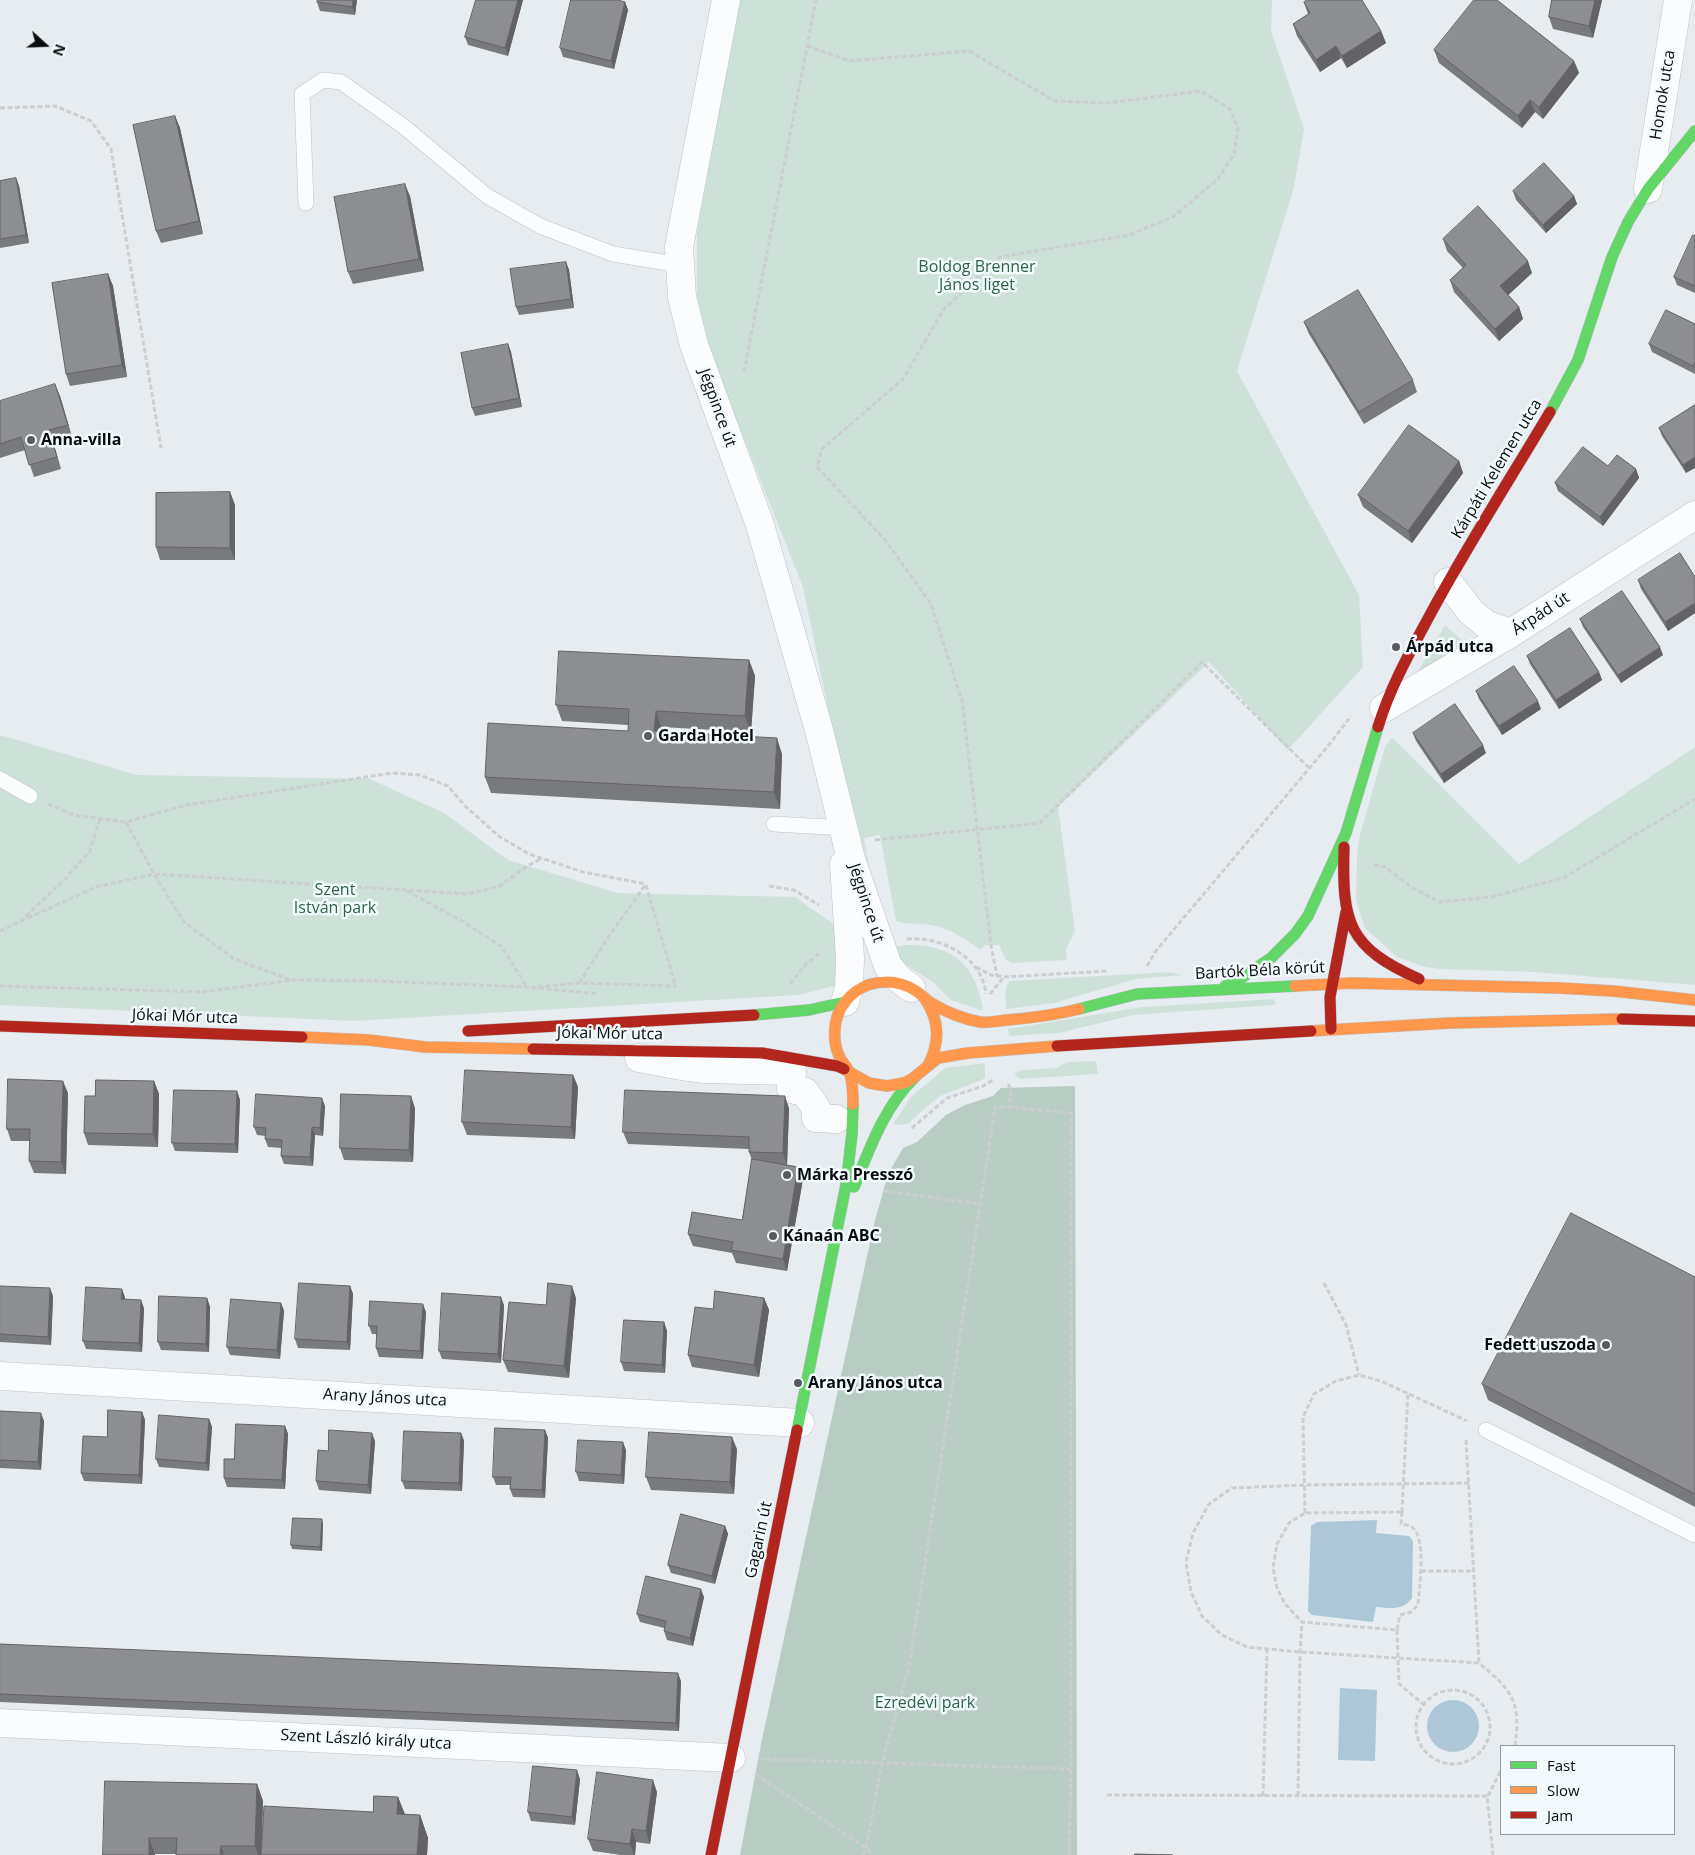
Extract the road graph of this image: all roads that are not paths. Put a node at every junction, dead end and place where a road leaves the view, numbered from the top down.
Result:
1 (726, 0) edge
2 (1678, 0) edge
3 (1695, 130) edge
4 (1648, 189) junction
5 (306, 203) dead end
6 (680, 265) junction
7 (1695, 515) edge
8 (1448, 582) junction
9 (1511, 633) junction
10 (1384, 708) junction
11 (0, 779) edge
12 (30, 796) road end
13 (839, 818) junction
14 (774, 824) dead end
15 (1346, 833) junction
16 (1347, 909) junction
17 (1332, 984) junction
18 (1440, 985) junction
19 (1213, 989) junction
20 (918, 994) junction
21 (1695, 1000) edge
22 (845, 1002) junction
23 (1695, 1021) edge
24 (0, 1026) edge
25 (1330, 1029) junction
26 (456, 1032) dead end
27 (417, 1035) dead end
28 (369, 1040) junction
29 (594, 1050) junction
30 (928, 1066) junction
31 (849, 1071) junction
32 (915, 1077) junction
33 (836, 1119) dead end
34 (838, 1231) junction
35 (0, 1376) edge
36 (800, 1423) junction
37 (1486, 1430) road end
38 (1695, 1535) edge
39 (0, 1722) edge
40 (731, 1758) junction
41 (711, 1855) edge

1 - 6 street, Jégpince út
2 - 4 street, Homok utca
3 - 4 street, Kárpáti Kelemen utca
4 - 8 street, Kárpáti Kelemen utca
5 - 6 lane
6 - 13 street, Jégpince út
7 - 9 street, Árpád út
8 - 9 street
8 - 10 street, Kárpáti Kelemen utca
9 - 10 street, Árpád út
10 - 15 street, Kárpáti Kelemen utca
11 - 12 lane
13 - 14 lane
13 - 20 street, Jégpince út
13 - 22 street, Jégpince út
15 - 16 street, Kárpáti Kelemen utca
15 - 19 street, Kárpáti Kelemen utca
16 - 17 street, Kárpáti Kelemen utca
16 - 18 street, Kárpáti Kelemen utca
17 - 18 street, Bartók Béla körút
17 - 19 street, Bartók Béla körút
17 - 25 street, Kárpáti Kelemen utca
18 - 21 street, Bartók Béla körút
19 - 20 street, Bartók Béla körút
20 - 22 street, Bartók Béla körút
20 - 30 street
22 - 26 street, Jókai Mór utca
22 - 31 street, Gagarin út
23 - 25 street
24 - 28 street, Jókai Mór utca
25 - 30 street
27 - 28 street, Jókai Mór utca
28 - 29 street, Jókai Mór utca
29 - 31 street, Jókai Mór utca
29 - 33 street
30 - 32 street
31 - 32 street
31 - 34 street, Gagarin út
32 - 34 street, Gagarin út
34 - 36 street, Gagarin út
35 - 36 street, Arany János utca
36 - 40 street, Gagarin út
37 - 38 lane
39 - 40 street, Szent László király utca
40 - 41 street, Gagarin út

